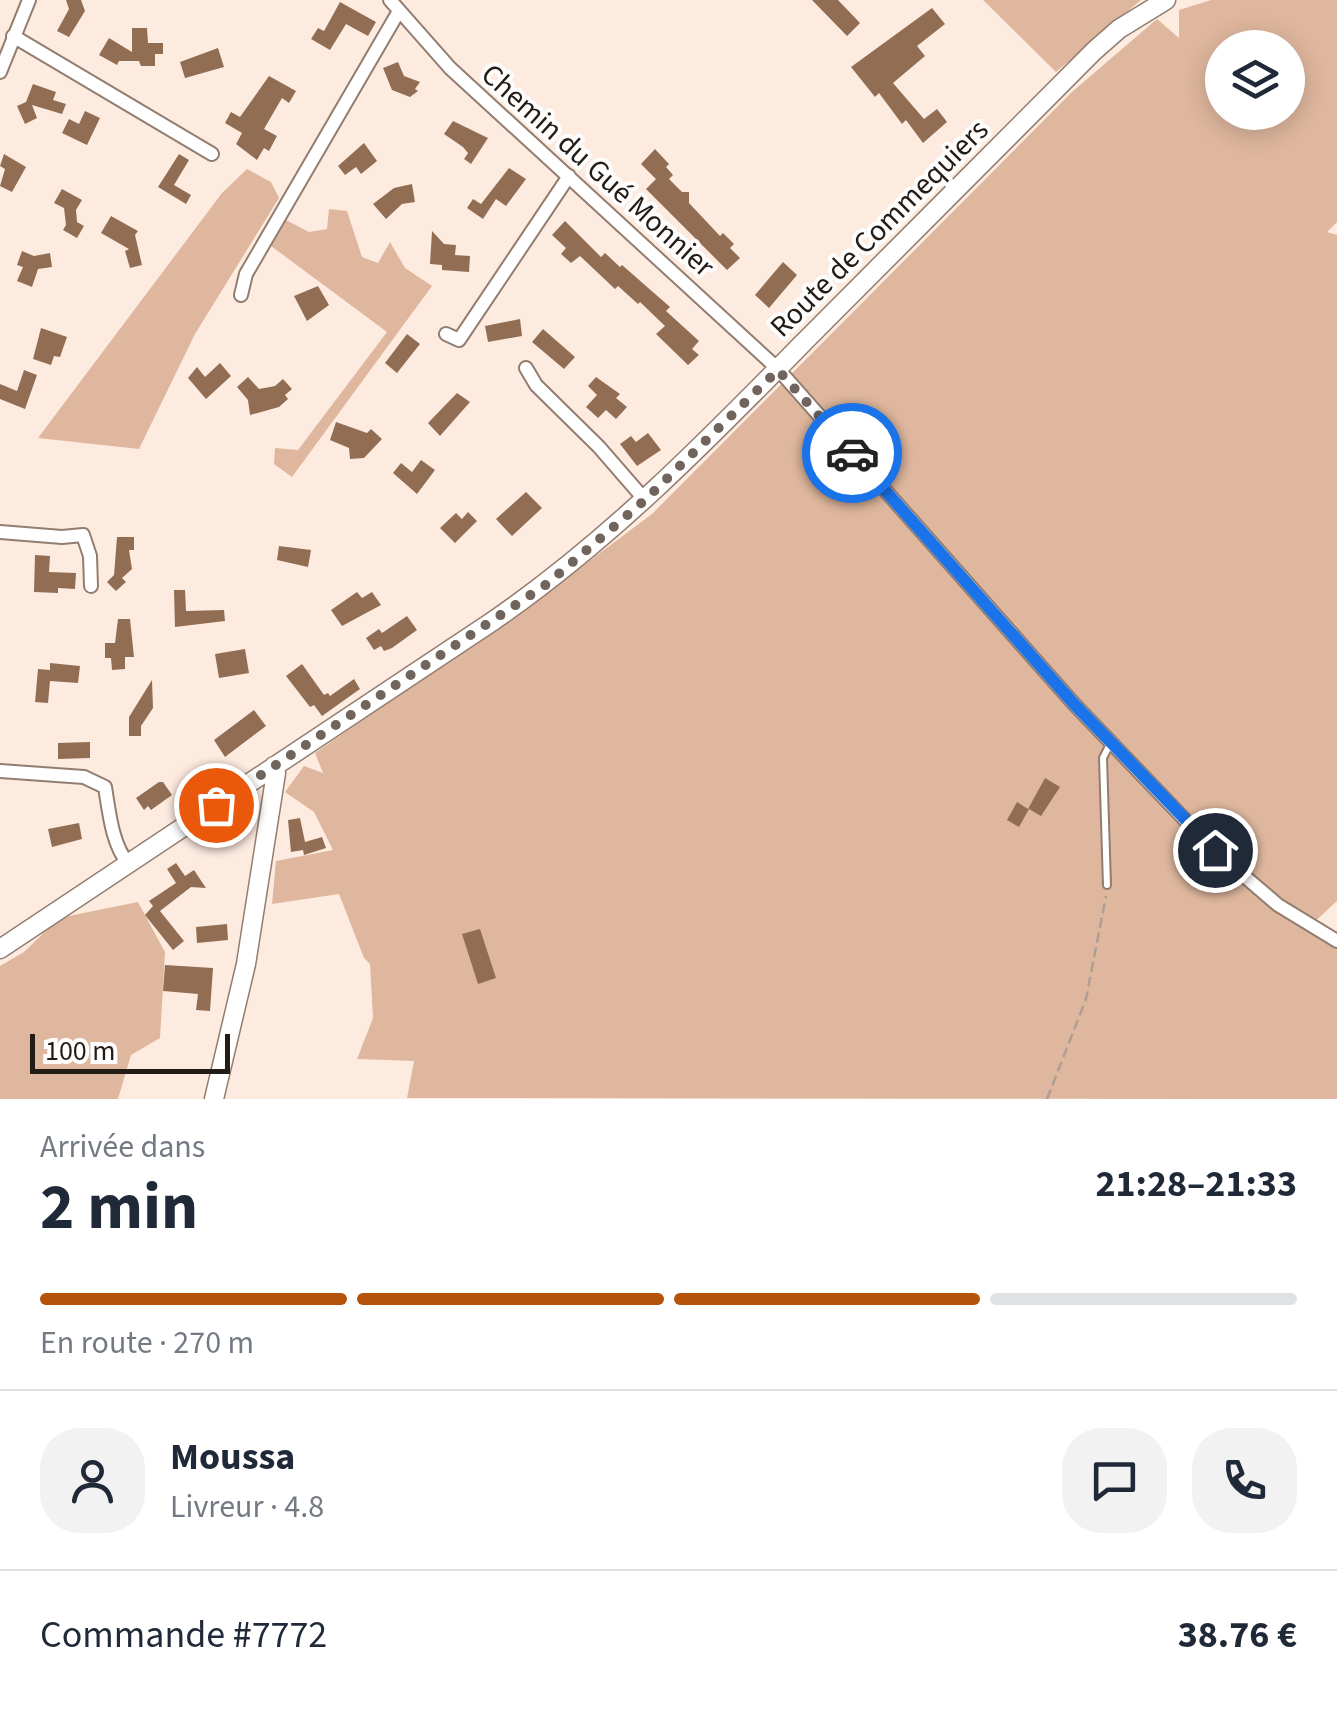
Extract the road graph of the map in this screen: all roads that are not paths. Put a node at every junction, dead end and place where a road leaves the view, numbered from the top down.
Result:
1 (29, 0) edge
2 (1166, 0) edge
3 (395, 5) edge
4 (13, 36) junction
5 (0, 72) edge
6 (212, 154) dead end
7 (569, 176) junction
8 (241, 294) dead end
9 (446, 334) dead end
10 (526, 368) dead end
11 (778, 370) junction
12 (645, 500) junction
13 (0, 532) edge
14 (91, 586) dead end
15 (1111, 742) junction
16 (274, 766) junction
17 (0, 771) edge
18 (128, 863) junction
19 (1107, 885) road end
20 (1337, 941) edge
21 (0, 949) edge
22 (214, 1099) edge

1 - 4 street
2 - 11 street, Route de Commequiers
3 - 7 street, Chemin du Gué Monnier
3 - 8 street
4 - 5 street
4 - 6 street
7 - 9 street
7 - 11 street, Chemin du Gué Monnier
10 - 12 street
11 - 12 street, Route de Commequiers
11 - 15 street, Chemin du Gué Monnier
12 - 16 street, Route de Commequiers
13 - 14 street
15 - 19 lane
15 - 20 street, Chemin du Gué Monnier
16 - 18 street, Route de Commequiers
16 - 22 street
17 - 18 street
18 - 21 street, Route de Commequiers

